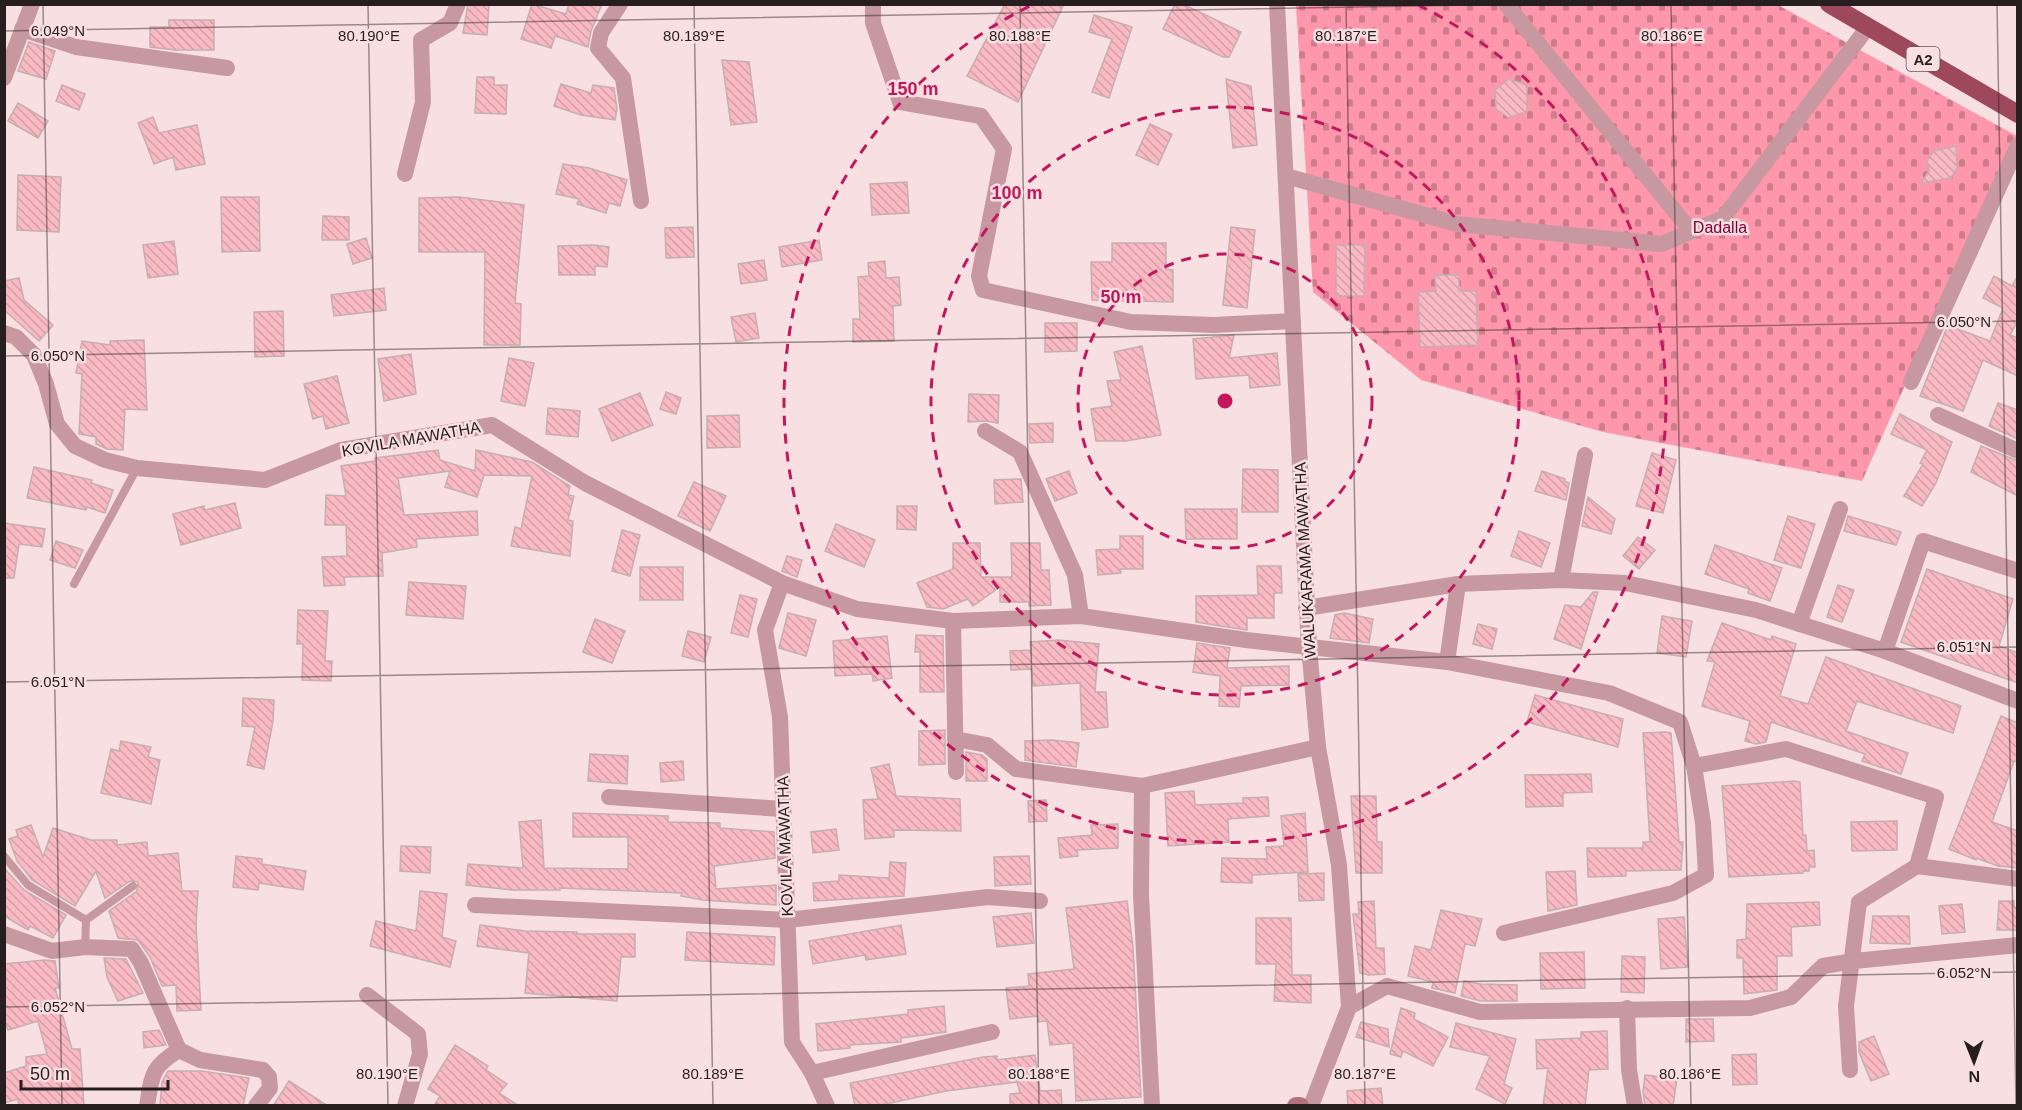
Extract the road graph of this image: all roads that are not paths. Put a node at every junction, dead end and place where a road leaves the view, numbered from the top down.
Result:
1 (32, 4) edge
2 (458, 4) edge
3 (620, 4) edge
4 (873, 4) edge
5 (1277, 4) edge
6 (1506, 4) edge
7 (1829, 4) edge
8 (1868, 27) junction
9 (22, 29) junction
10 (226, 68) dead end
11 (4, 78) edge
12 (2018, 114) edge
13 (2018, 146) edge
14 (405, 174) dead end
15 (1286, 176) junction
16 (641, 201) dead end
17 (1691, 231) junction
18 (1293, 321) junction
19 (4, 333) edge
20 (1911, 382) dead end
21 (1938, 415) dead end
22 (985, 431) dead end
23 (2018, 451) edge
24 (1585, 455) dead end
25 (137, 468) junction
26 (1840, 509) dead end
27 (2018, 571) edge
28 (1561, 580) junction
29 (782, 583) junction
30 (74, 584) dead end
31 (1458, 584) junction
32 (1306, 608) junction
33 (1081, 616) junction
34 (953, 621) junction
35 (1799, 624) junction
36 (1309, 647) junction
37 (1885, 651) junction
38 (1447, 662) junction
39 (2018, 701) edge
40 (955, 739) junction
41 (1318, 747) junction
42 (1694, 765) junction
43 (956, 772) dead end
44 (1142, 786) junction
45 (609, 797) dead end
46 (782, 809) junction
47 (4, 856) edge
48 (1917, 866) junction
49 (2018, 879) edge
50 (133, 885) dead end
51 (1040, 901) dead end
52 (475, 905) dead end
53 (86, 920) junction
54 (788, 920) junction
55 (1504, 933) dead end
56 (4, 934) edge
57 (2018, 945) edge
58 (85, 947) junction
59 (1854, 961) junction
60 (367, 995) dead end
61 (1349, 1007) junction
62 (1627, 1008) junction
63 (992, 1032) dead end
64 (179, 1050) junction
65 (1850, 1070) dead end
66 (812, 1073) junction
67 (147, 1106) edge
68 (256, 1106) edge
69 (405, 1106) edge
70 (827, 1106) edge
71 (1152, 1106) edge
72 (1311, 1106) edge
73 (1635, 1106) edge

1 - 9 street
2 - 14 street
3 - 16 street
4 - 18 street
5 - 15 street, WALUKARAMA MAWATHA
6 - 17 street
7 - 8 highway, A2
8 - 12 highway, A2
8 - 17 street
9 - 10 street
9 - 11 street
13 - 20 street
15 - 17 street
15 - 18 street, WALUKARAMA MAWATHA
18 - 32 street, WALUKARAMA MAWATHA
19 - 25 street, KOVILA MAWATHA
21 - 23 street
22 - 33 street
24 - 28 street
25 - 29 street, KOVILA MAWATHA
25 - 30 lane
26 - 35 street
27 - 37 street
28 - 31 street
28 - 35 street
29 - 34 street, KOVILA MAWATHA
29 - 46 street, KOVILA MAWATHA
31 - 32 street
31 - 38 street
32 - 36 street, WALUKARAMA MAWATHA
33 - 34 street, KOVILA MAWATHA
33 - 36 street, KOVILA MAWATHA
34 - 40 street
35 - 37 street
36 - 38 street, KOVILA MAWATHA
36 - 41 street, WALUKARAMA MAWATHA
37 - 39 street
38 - 42 street, KOVILA MAWATHA
40 - 43 street
40 - 44 street
41 - 44 street
41 - 61 street, WALUKARAMA MAWATHA
42 - 48 street
42 - 55 street, KOVILA MAWATHA
44 - 71 street
45 - 46 street
46 - 54 street, KOVILA MAWATHA
47 - 53 lane
48 - 49 street
48 - 59 street
50 - 53 lane
51 - 54 street
52 - 54 street
53 - 58 lane
54 - 66 street, KOVILA MAWATHA
56 - 58 street
57 - 59 street
58 - 64 street
59 - 62 street
59 - 65 street
60 - 69 street
61 - 62 street
61 - 72 street, WALUKARAMA MAWATHA
62 - 73 street
63 - 66 street
64 - 67 street
64 - 68 street
66 - 70 street, KOVILA MAWATHA

